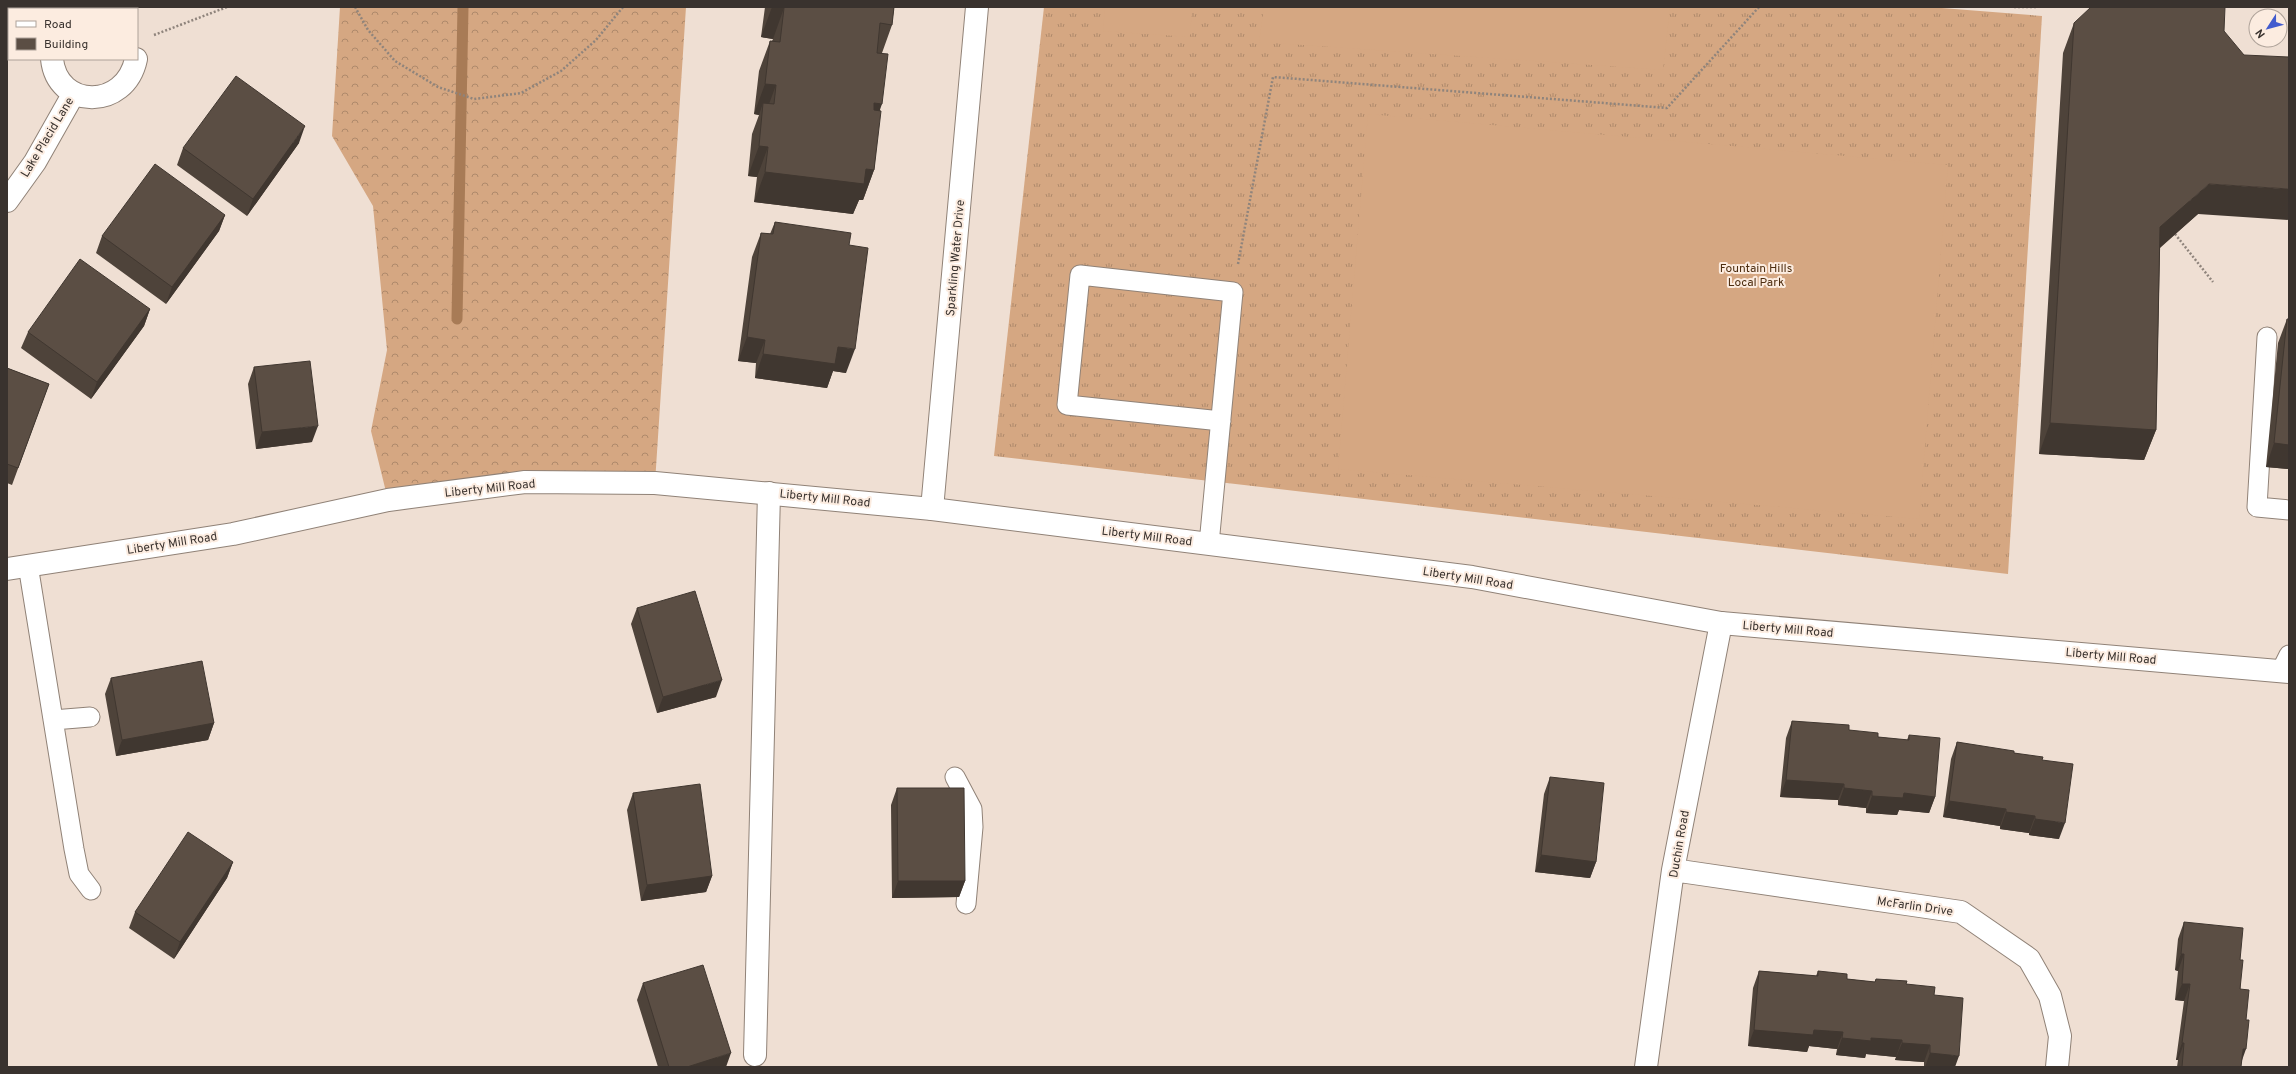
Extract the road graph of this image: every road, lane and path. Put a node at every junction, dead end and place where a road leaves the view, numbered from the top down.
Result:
1 (227, 7) edge
2 (355, 7) edge
3 (623, 7) edge
4 (977, 7) edge
5 (1759, 7) edge
6 (2014, 7) edge
7 (2038, 7) edge
8 (151, 37) dead end
9 (52, 60) edge
10 (136, 60) edge
11 (74, 93) junction
12 (7, 201) edge
13 (2175, 234) edge
14 (2213, 282) dead end
15 (1233, 292) junction
16 (2267, 337) dead end
17 (1221, 421) junction
18 (769, 493) junction
19 (932, 509) junction
20 (2289, 510) edge
21 (1209, 544) junction
22 (18, 567) edge
23 (1721, 623) junction
24 (2286, 666) edge
25 (90, 717) dead end
26 (53, 720) junction
27 (955, 777) dead end
28 (1673, 870) junction
29 (91, 890) dead end
30 (966, 904) dead end
31 (755, 1055) dead end
32 (1646, 1067) edge
33 (2057, 1067) edge

1 - 8 path
2 - 3 path
4 - 19 street, Sparkling Water Drive
5 - 15 path
6 - 7 path
9 - 11 street, Lake Placid Lane
10 - 11 street, Lake Placid Lane
11 - 12 street, Lake Placid Lane
13 - 14 path
15 - 17 lane
15 - 17 lane
16 - 20 lane
17 - 21 lane
18 - 19 street, Liberty Mill Road
18 - 22 street, Liberty Mill Road
18 - 31 street
19 - 21 street, Liberty Mill Road
21 - 23 street, Liberty Mill Road
22 - 26 lane
23 - 24 street, Liberty Mill Road
23 - 28 street, Duchin Road
25 - 26 lane
26 - 29 lane
27 - 30 lane
28 - 32 street, Duchin Road
28 - 33 street, McFarlin Drive

